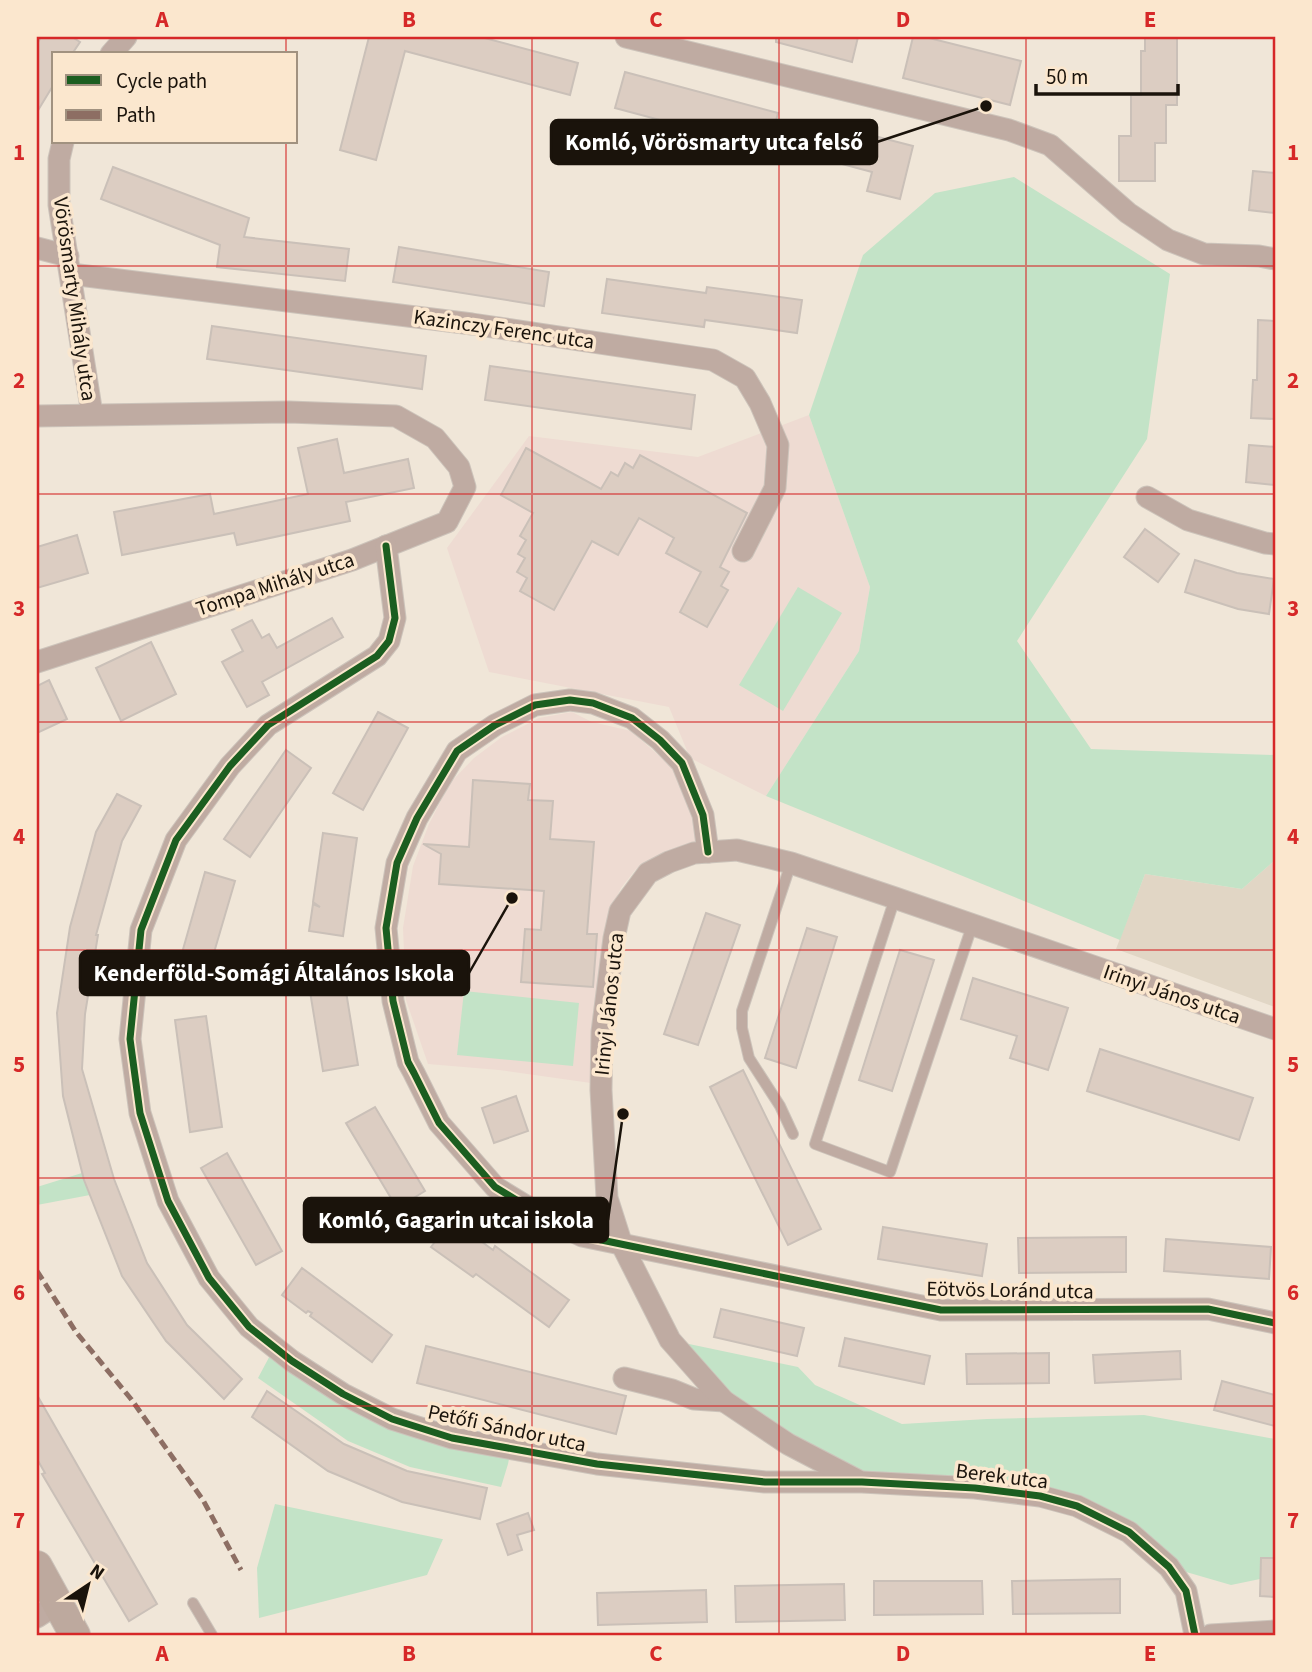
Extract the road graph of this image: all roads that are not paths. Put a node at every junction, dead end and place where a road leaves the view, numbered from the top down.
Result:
1 (126, 37) edge
2 (626, 37) edge
3 (113, 52) edge
4 (63, 144) edge
5 (37, 248) edge
6 (1275, 259) edge
7 (69, 265) junction
8 (92, 414) junction
9 (37, 416) edge
10 (1147, 497) dead end
11 (1275, 544) edge
12 (386, 546) junction
13 (743, 551) dead end
14 (37, 662) edge
15 (708, 852) junction
16 (791, 863) junction
17 (895, 898) junction
18 (972, 926) junction
19 (1275, 1029) edge
20 (793, 1135) dead end
21 (622, 1245) junction
22 (1275, 1323) edge
23 (624, 1378) dead end
24 (723, 1401) junction
25 (862, 1482) junction
26 (37, 1566) edge
27 (193, 1603) dead end
28 (47, 1610) edge
29 (1275, 1631) edge
30 (75, 1635) edge
31 (212, 1635) edge
32 (1195, 1635) edge
33 (1211, 1635) edge

1 - 3 street
2 - 6 street
4 - 7 street, Vörösmarty Mihály utca
5 - 7 street, Kazinczy Ferenc utca
7 - 8 street, Vörösmarty Mihály utca
7 - 13 street, Kazinczy Ferenc utca
8 - 9 street, Tompa Mihály utca
8 - 12 street, Tompa Mihály utca
10 - 11 street
12 - 14 street, Tompa Mihály utca
12 - 25 street, Petőfi Sándor utca
15 - 16 street, Irinyi János utca
15 - 21 street, Irinyi János utca
15 - 21 street, Eötvös Loránd utca
16 - 17 street, Irinyi János utca
16 - 20 lane
17 - 18 street, Irinyi János utca
17 - 18 lane
18 - 19 street, Irinyi János utca
21 - 22 street, Eötvös Loránd utca
21 - 24 street, Irinyi János utca
23 - 24 street
24 - 25 street, Irinyi János utca
25 - 32 street, Berek utca
26 - 28 main road
27 - 31 lane
28 - 30 main road
29 - 33 street

